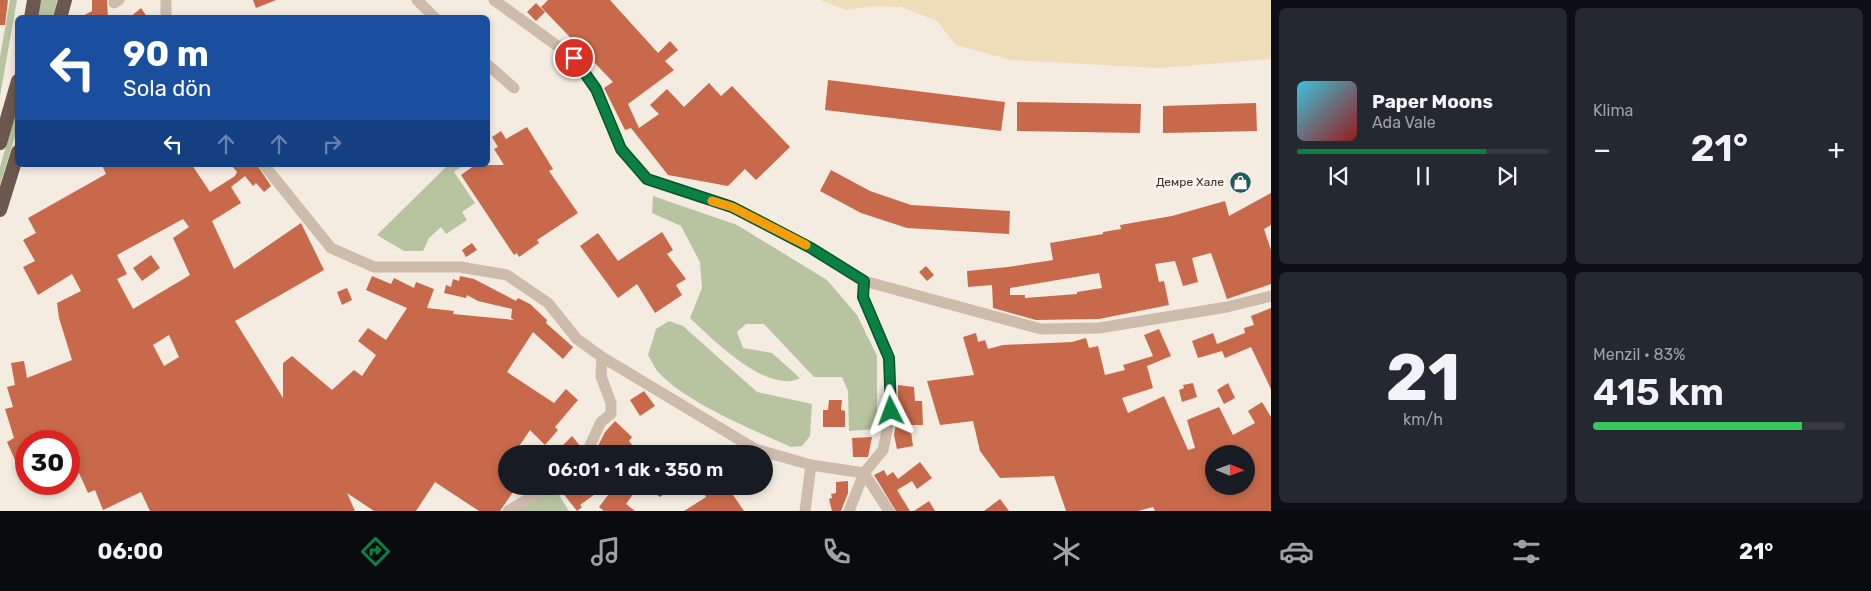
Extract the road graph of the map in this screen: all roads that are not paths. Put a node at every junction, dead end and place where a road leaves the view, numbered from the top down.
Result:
1 (34, 0) edge
2 (65, 0) edge
3 (166, 0) edge
4 (417, 0) edge
5 (494, 0) edge
6 (32, 15) edge
7 (61, 15) edge
8 (166, 15) edge
9 (431, 15) edge
10 (490, 67) edge
11 (514, 88) dead end
12 (15, 91) edge
13 (0, 143) edge
14 (15, 162) edge
15 (266, 167) edge
16 (0, 210) edge
17 (864, 281) junction
18 (1271, 296) edge
19 (602, 357) junction
20 (590, 445) edge
21 (811, 465) junction
22 (864, 473) junction
23 (535, 495) edge
24 (508, 511) edge
25 (806, 511) edge
26 (849, 511) edge
27 (889, 511) edge

1 - 6 highway
2 - 7 highway
3 - 8 street
4 - 9 street
5 - 17 street
10 - 11 street
12 - 13 highway
14 - 16 highway
15 - 19 street
17 - 18 street
17 - 22 street
19 - 20 street
19 - 21 street
21 - 22 street
21 - 25 street
22 - 26 street
22 - 27 street
23 - 24 street

